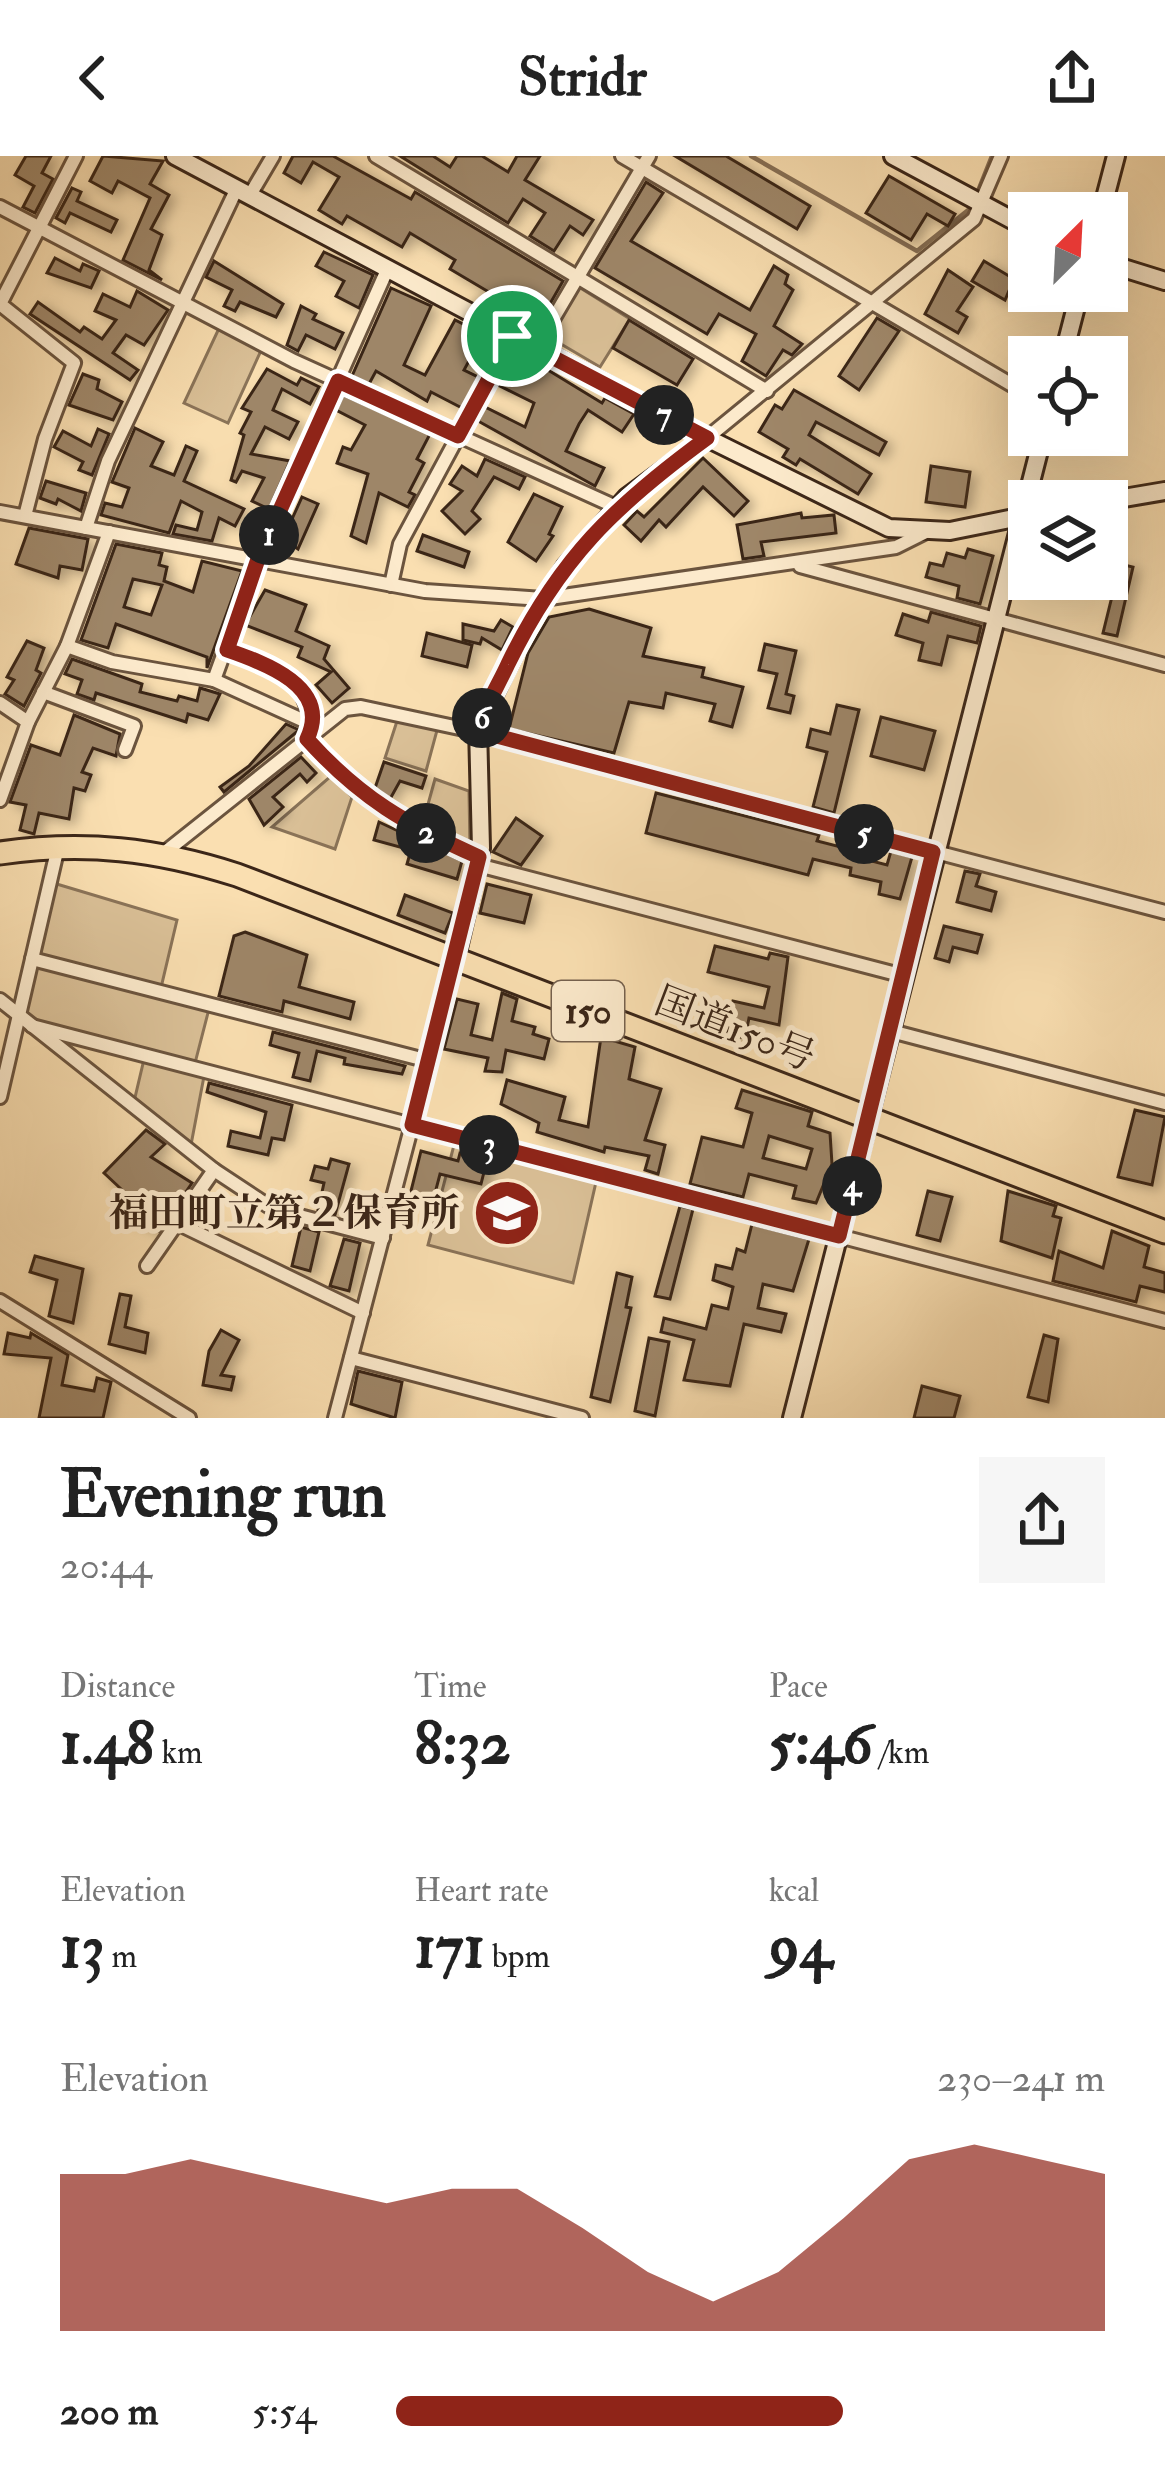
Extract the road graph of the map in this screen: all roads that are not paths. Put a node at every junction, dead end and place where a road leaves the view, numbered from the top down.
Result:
1 (76, 156) edge
2 (175, 156) edge
3 (273, 156) edge
4 (376, 156) edge
5 (622, 156) edge
6 (893, 156) edge
7 (1001, 156) edge
8 (1116, 156) edge
9 (645, 162) edge
10 (243, 192) junction
11 (1107, 192) edge
12 (0, 207) edge
13 (981, 207) junction
14 (1008, 219) edge
15 (42, 227) junction
16 (387, 270) junction
17 (1128, 270) edge
18 (577, 278) junction
19 (1165, 281) edge
20 (181, 302) junction
21 (872, 302) junction
22 (512, 336) junction
23 (536, 348) junction
24 (338, 381) junction
25 (1008, 383) edge
26 (767, 391) junction
27 (458, 436) junction
28 (707, 438) junction
29 (1165, 490) edge
30 (1128, 497) edge
31 (616, 507) junction
32 (0, 512) edge
33 (25, 516) junction
34 (1008, 518) edge
35 (86, 527) junction
36 (109, 532) junction
37 (925, 533) junction
38 (258, 559) junction
39 (794, 564) junction
40 (1008, 575) edge
41 (391, 584) junction
42 (543, 599) junction
43 (994, 621) junction
44 (68, 646) junction
45 (227, 650) junction
46 (1165, 665) edge
47 (214, 680) junction
48 (44, 692) junction
49 (0, 703) edge
50 (28, 722) junction
51 (478, 731) junction
52 (310, 733) junction
53 (125, 750) dead end
54 (0, 800) edge
55 (58, 845) junction
56 (0, 851) edge
57 (933, 852) junction
58 (164, 853) junction
59 (478, 861) junction
60 (1165, 912) edge
61 (32, 959) junction
62 (455, 961) junction
63 (904, 976) junction
64 (0, 1000) edge
65 (19, 1015) junction
66 (32, 1026) junction
67 (891, 1031) junction
68 (429, 1061) junction
69 (0, 1097) edge
70 (1165, 1103) edge
71 (870, 1119) junction
72 (412, 1125) junction
73 (214, 1169) junction
74 (177, 1223) junction
75 (1165, 1232) edge
76 (839, 1236) junction
77 (382, 1238) junction
78 (147, 1267) dead end
79 (0, 1301) edge
80 (363, 1313) junction
81 (1165, 1321) edge
82 (351, 1358) junction
83 (189, 1418) edge
84 (335, 1418) edge
85 (582, 1418) edge
86 (792, 1418) edge

1 - 15 street
2 - 10 street
3 - 10 street
4 - 18 street
5 - 9 street
6 - 13 street
7 - 13 street
8 - 11 street
9 - 18 street
9 - 21 street
10 - 16 street
10 - 20 street
12 - 15 street
13 - 14 street
13 - 21 street
15 - 20 street
15 - 33 street
16 - 22 street
16 - 24 street
17 - 19 street
18 - 23 street
18 - 26 street
20 - 24 street
20 - 35 street
21 - 25 street
21 - 26 street
22 - 23 street
22 - 27 street
23 - 28 street
24 - 27 street
24 - 38 street
26 - 28 street
27 - 31 street
27 - 41 street
28 - 31 street
28 - 37 street
29 - 30 street
31 - 42 street
32 - 33 street
33 - 35 street
34 - 37 street
35 - 36 street
36 - 38 street
36 - 44 street
37 - 39 street
38 - 41 street
38 - 45 street
39 - 42 street
39 - 43 street
40 - 43 street
41 - 42 street
42 - 51 street
43 - 46 street
43 - 57 street
44 - 47 street
44 - 48 street
45 - 47 street
45 - 52 street
47 - 52 street
48 - 50 street
48 - 53 street
49 - 50 street
50 - 54 street
51 - 52 street
51 - 57 street
51 - 59 street
52 - 58 street
52 - 59 street
55 - 56 highway, 国道150号 / 150
55 - 58 highway, 国道150号 / 150
55 - 61 street
57 - 60 street
57 - 63 street
58 - 62 highway, 国道150号 / 150
59 - 62 street
59 - 63 street
61 - 65 street
61 - 68 street
62 - 68 street
62 - 71 highway, 国道150号 / 150
63 - 67 street
64 - 65 street
65 - 66 street
65 - 69 street
66 - 72 street
66 - 73 street
67 - 70 street
67 - 71 street
68 - 72 street
71 - 75 highway, 国道150号 / 150
71 - 76 street
72 - 76 street
72 - 77 street
73 - 74 street
73 - 77 street
74 - 78 street
74 - 80 street
76 - 81 street
76 - 86 street
77 - 80 street
79 - 83 street
80 - 82 street
82 - 84 street
82 - 85 street

